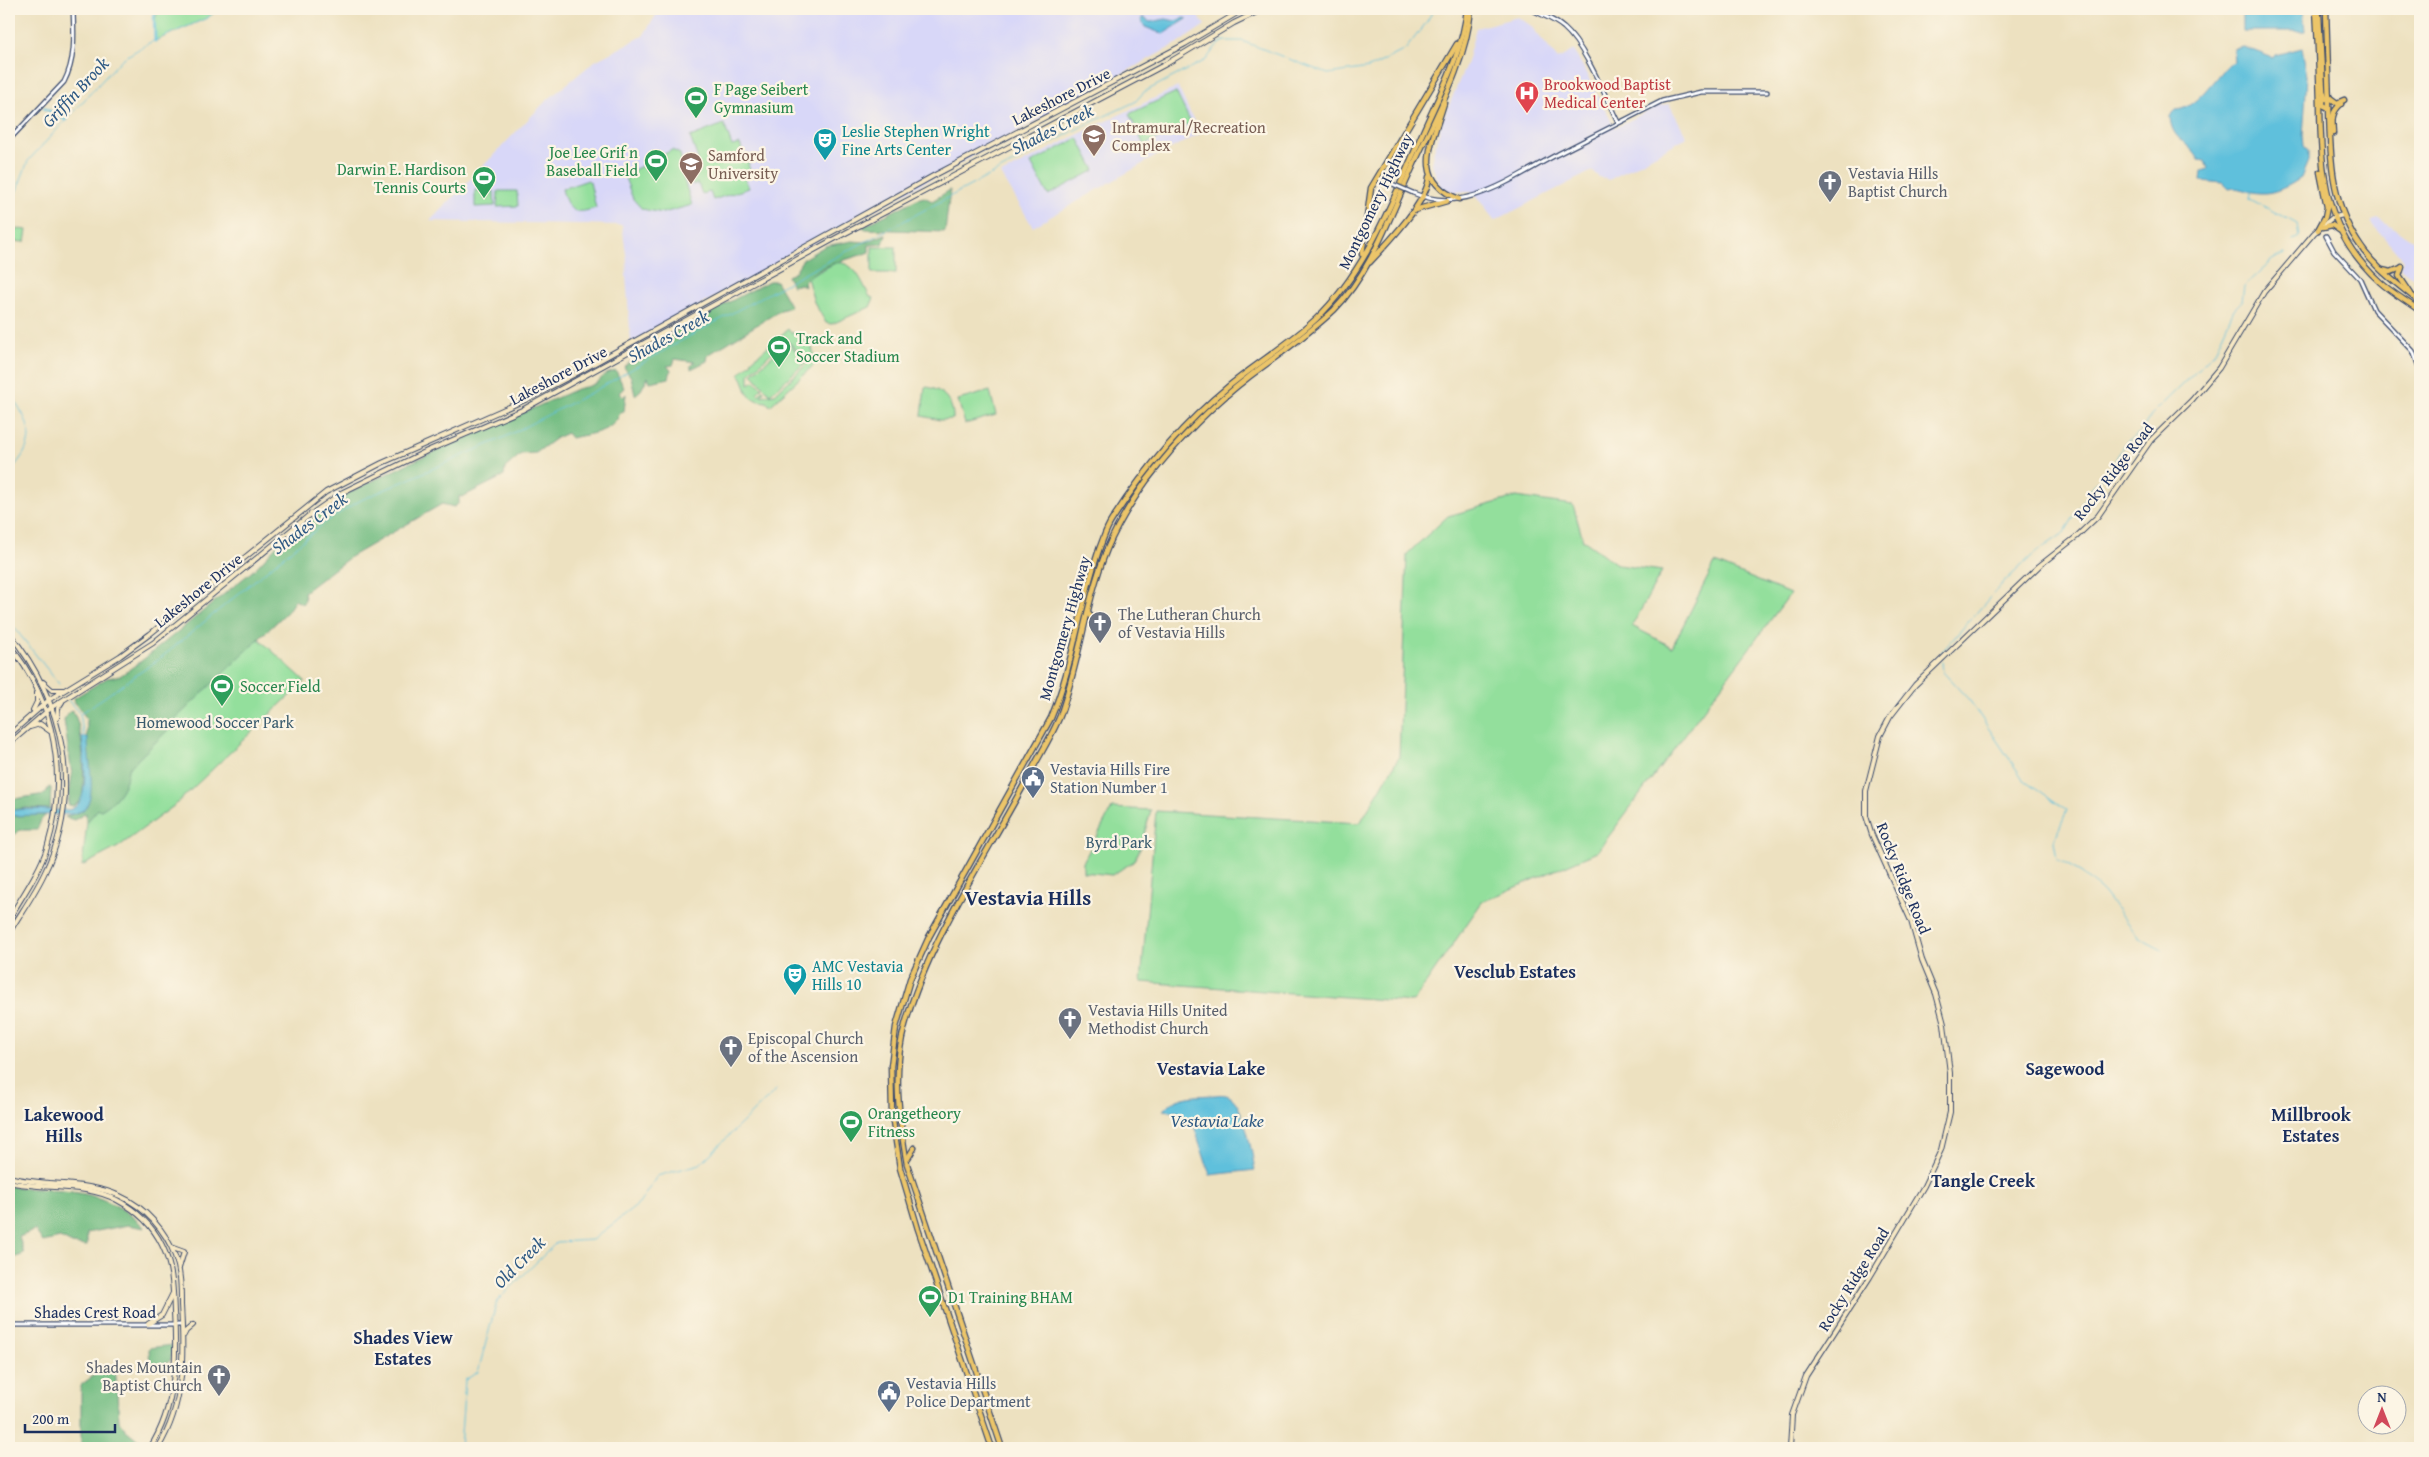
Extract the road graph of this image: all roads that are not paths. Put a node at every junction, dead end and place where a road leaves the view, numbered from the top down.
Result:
1 (73, 9) edge
2 (1244, 9) edge
3 (1263, 9) edge
4 (1530, 9) edge
5 (2317, 9) edge
6 (2326, 9) edge
7 (1469, 12) edge
8 (1462, 36) junction
9 (1185, 44) junction
10 (1189, 50) junction
11 (1448, 87) junction
12 (2323, 91) junction
13 (1767, 92) dead end
14 (2329, 96) junction
15 (2329, 108) junction
16 (1618, 122) junction
17 (9, 140) edge
18 (2321, 148) junction
19 (2331, 161) junction
20 (1430, 174) junction
21 (1377, 177) junction
22 (1422, 197) junction
23 (1459, 199) junction
24 (1447, 201) junction
25 (1414, 210) junction
26 (2343, 215) junction
27 (2334, 217) junction
28 (2322, 227) junction
29 (2318, 230) junction
30 (2344, 235) junction
31 (2326, 236) dead end
32 (1364, 268) junction
33 (2381, 270) junction
34 (1355, 271) junction
35 (2412, 296) junction
36 (2420, 302) edge
37 (2420, 310) edge
38 (2420, 370) edge
39 (9, 408) edge
40 (9, 430) edge
41 (302, 510) junction
42 (308, 517) junction
43 (1088, 611) junction
44 (1100, 620) dead end
45 (9, 633) edge
46 (138, 644) junction
47 (9, 645) edge
48 (142, 651) junction
49 (39, 676) junction
50 (35, 686) junction
51 (65, 690) junction
52 (50, 699) junction
53 (64, 700) junction
54 (43, 704) junction
55 (52, 707) junction
56 (46, 711) junction
57 (23, 722) junction
58 (57, 723) junction
59 (26, 728) junction
60 (52, 733) junction
61 (9, 735) edge
62 (9, 744) edge
63 (9, 919) edge
64 (9, 933) edge
65 (914, 1148) dead end
66 (907, 1164) junction
67 (9, 1177) edge
68 (9, 1182) edge
69 (20, 1182) junction
70 (171, 1246) junction
71 (179, 1270) junction
72 (174, 1291) junction
73 (148, 1324) junction
74 (175, 1324) junction
75 (182, 1324) junction
76 (9, 1325) edge
77 (193, 1325) dead end
78 (183, 1340) junction
79 (176, 1359) junction
80 (183, 1360) junction
81 (975, 1364) junction
82 (966, 1367) junction
83 (166, 1414) junction
84 (173, 1417) junction
85 (150, 1448) edge
86 (158, 1448) edge
87 (992, 1448) edge
88 (1002, 1448) edge
89 (1790, 1448) edge

1 - 17 street
2 - 9 main road, Lakeshore Drive
3 - 10 main road, Lakeshore Drive
4 - 16 street
5 - 12 main road
5 - 18 main road
6 - 14 main road
7 - 8 main road, Montgomery Highway
7 - 11 main road, Montgomery Highway
8 - 21 main road
8 - 34 main road, Montgomery Highway
9 - 10 main road
9 - 41 main road, Lakeshore Drive
10 - 42 main road, Lakeshore Drive
11 - 20 main road
11 - 32 main road, Montgomery Highway
12 - 14 main road
12 - 15 main road
13 - 16 street
14 - 15 main road
14 - 19 main road
15 - 19 main road
16 - 23 street
18 - 27 main road
18 - 29 main road
19 - 26 main road
20 - 22 main road
20 - 23 main road
21 - 22 street, bridge
21 - 34 main road
22 - 24 street
22 - 25 main road
23 - 24 street
24 - 25 main road
25 - 32 main road
26 - 27 main road, Rocky Ridge Road
26 - 33 main road
27 - 28 main road, Rocky Ridge Road
27 - 30 main road
28 - 29 main road, Rocky Ridge Road
28 - 30 main road
29 - 89 main road, Rocky Ridge Road
30 - 37 main road
31 - 38 street
32 - 43 main road, Montgomery Highway
33 - 35 main road
33 - 35 main road
34 - 82 main road, Montgomery Highway
35 - 36 main road
39 - 40 street
41 - 42 main road
41 - 46 main road, Lakeshore Drive
42 - 48 main road, Lakeshore Drive
43 - 44 main road
43 - 66 main road, Montgomery Highway
45 - 49 main road
46 - 48 main road
46 - 51 main road, Lakeshore Drive
47 - 50 main road
48 - 53 main road, Lakeshore Drive
49 - 51 main road
49 - 52 main road
50 - 54 main road
50 - 57 main road
51 - 52 main road, Lakeshore Drive
52 - 54 main road, Lakeshore Drive
52 - 55 main road
53 - 55 main road, Lakeshore Drive
53 - 58 main road
54 - 56 main road
54 - 57 main road, Lakeshore Drive
55 - 56 main road, Lakeshore Drive
55 - 58 main road
56 - 59 main road, Lakeshore Drive
56 - 60 main road
57 - 61 main road
58 - 64 main road
59 - 60 main road
59 - 62 main road, Lakeshore Drive
60 - 63 main road
65 - 66 main road
66 - 81 main road, Montgomery Highway
67 - 69 main road
68 - 69 main road
69 - 70 main road
69 - 72 main road
70 - 71 main road
70 - 71 main road
71 - 75 main road
72 - 73 main road
72 - 74 main road
73 - 74 street, Shades Crest Road
73 - 76 street, Shades Crest Road
74 - 75 street, Shades Crest Road
74 - 79 main road
75 - 78 main road
77 - 78 main road
78 - 80 main road
79 - 80 main road
79 - 83 main road
80 - 84 main road
81 - 82 main road
81 - 88 main road, Montgomery Highway
82 - 87 main road, Montgomery Highway
83 - 84 main road
83 - 85 main road
84 - 86 main road

